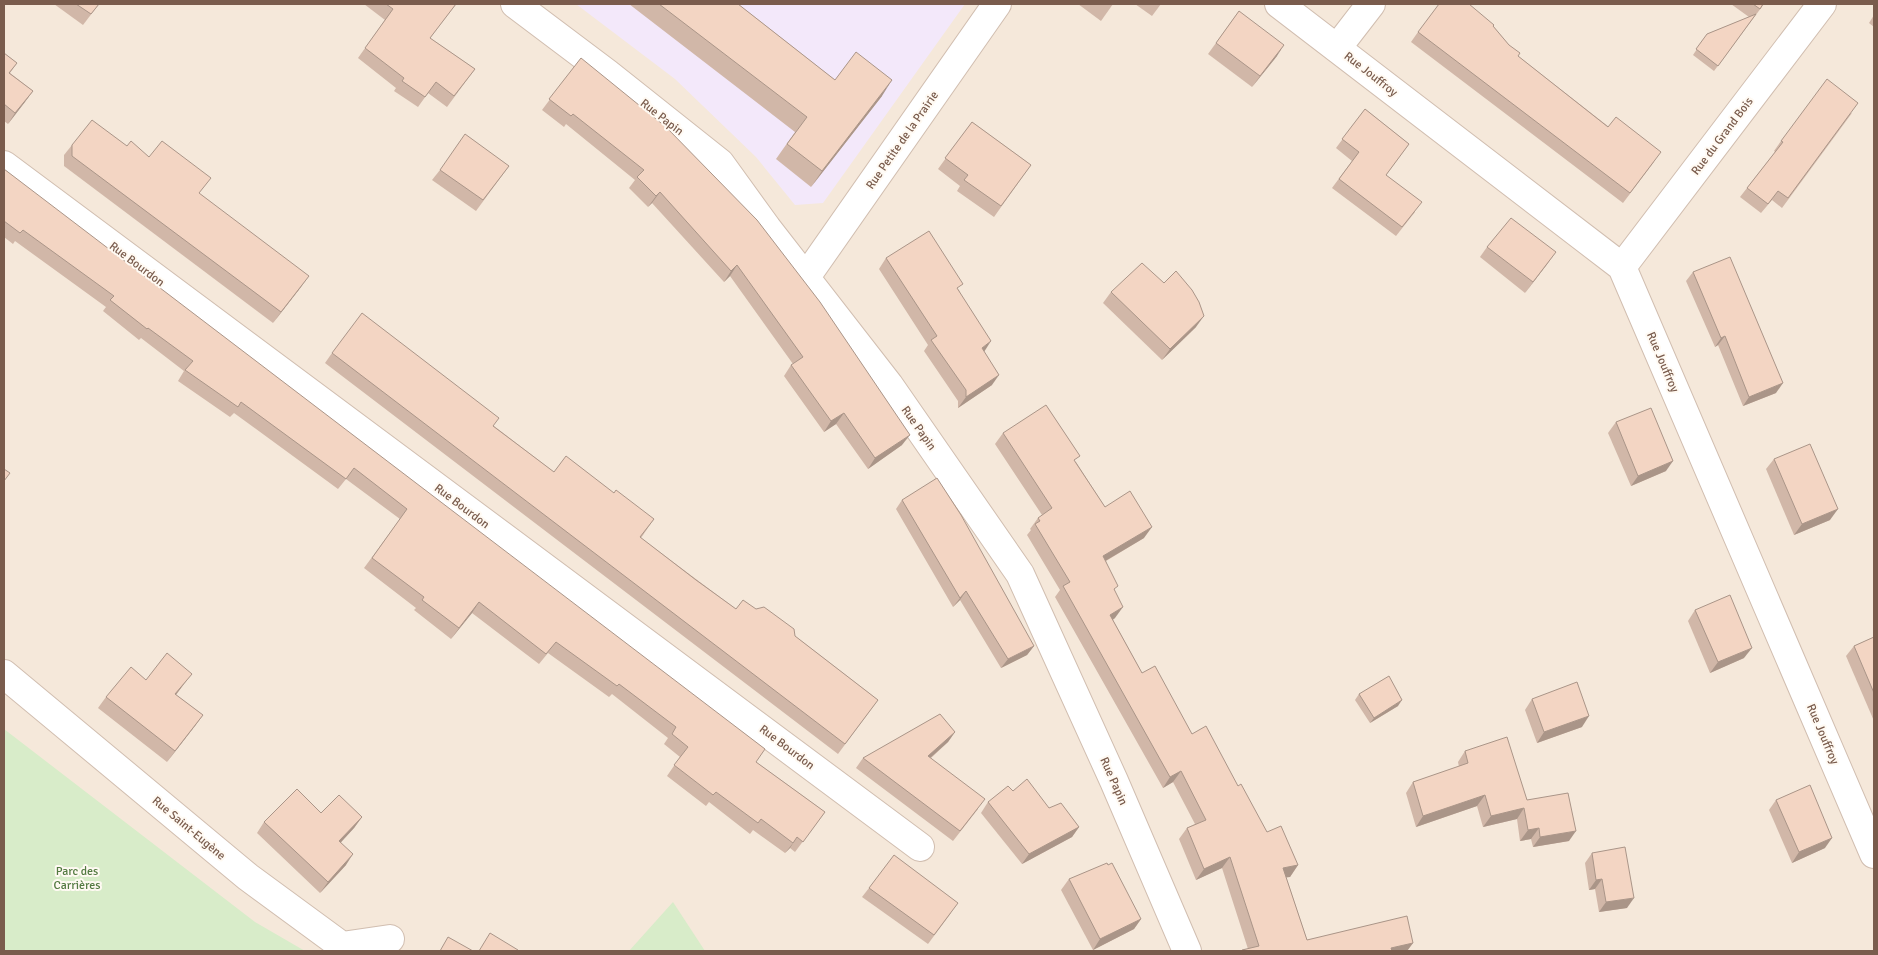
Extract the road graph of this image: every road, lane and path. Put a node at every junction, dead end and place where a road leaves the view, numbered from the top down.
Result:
1 (515, 4) edge
2 (998, 4) edge
3 (1280, 4) edge
4 (1371, 4) edge
5 (1822, 4) edge
6 (1337, 48) junction
7 (4, 164) edge
8 (1622, 267) junction
9 (806, 277) junction
10 (4, 674) edge
11 (920, 847) dead end
12 (1874, 854) edge
13 (390, 939) dead end
14 (1187, 951) edge

1 - 9 street, Rue Papin
2 - 9 street, Rue Petite de la Prairie
3 - 6 street, Rue Jouffroy
4 - 6 street
5 - 8 street, Rue du Grand Bois
6 - 8 street, Rue Jouffroy
7 - 11 street, Rue Bourdon
8 - 12 street, Rue Jouffroy
9 - 14 street, Rue Papin
10 - 13 street, Rue Saint-Eugène

